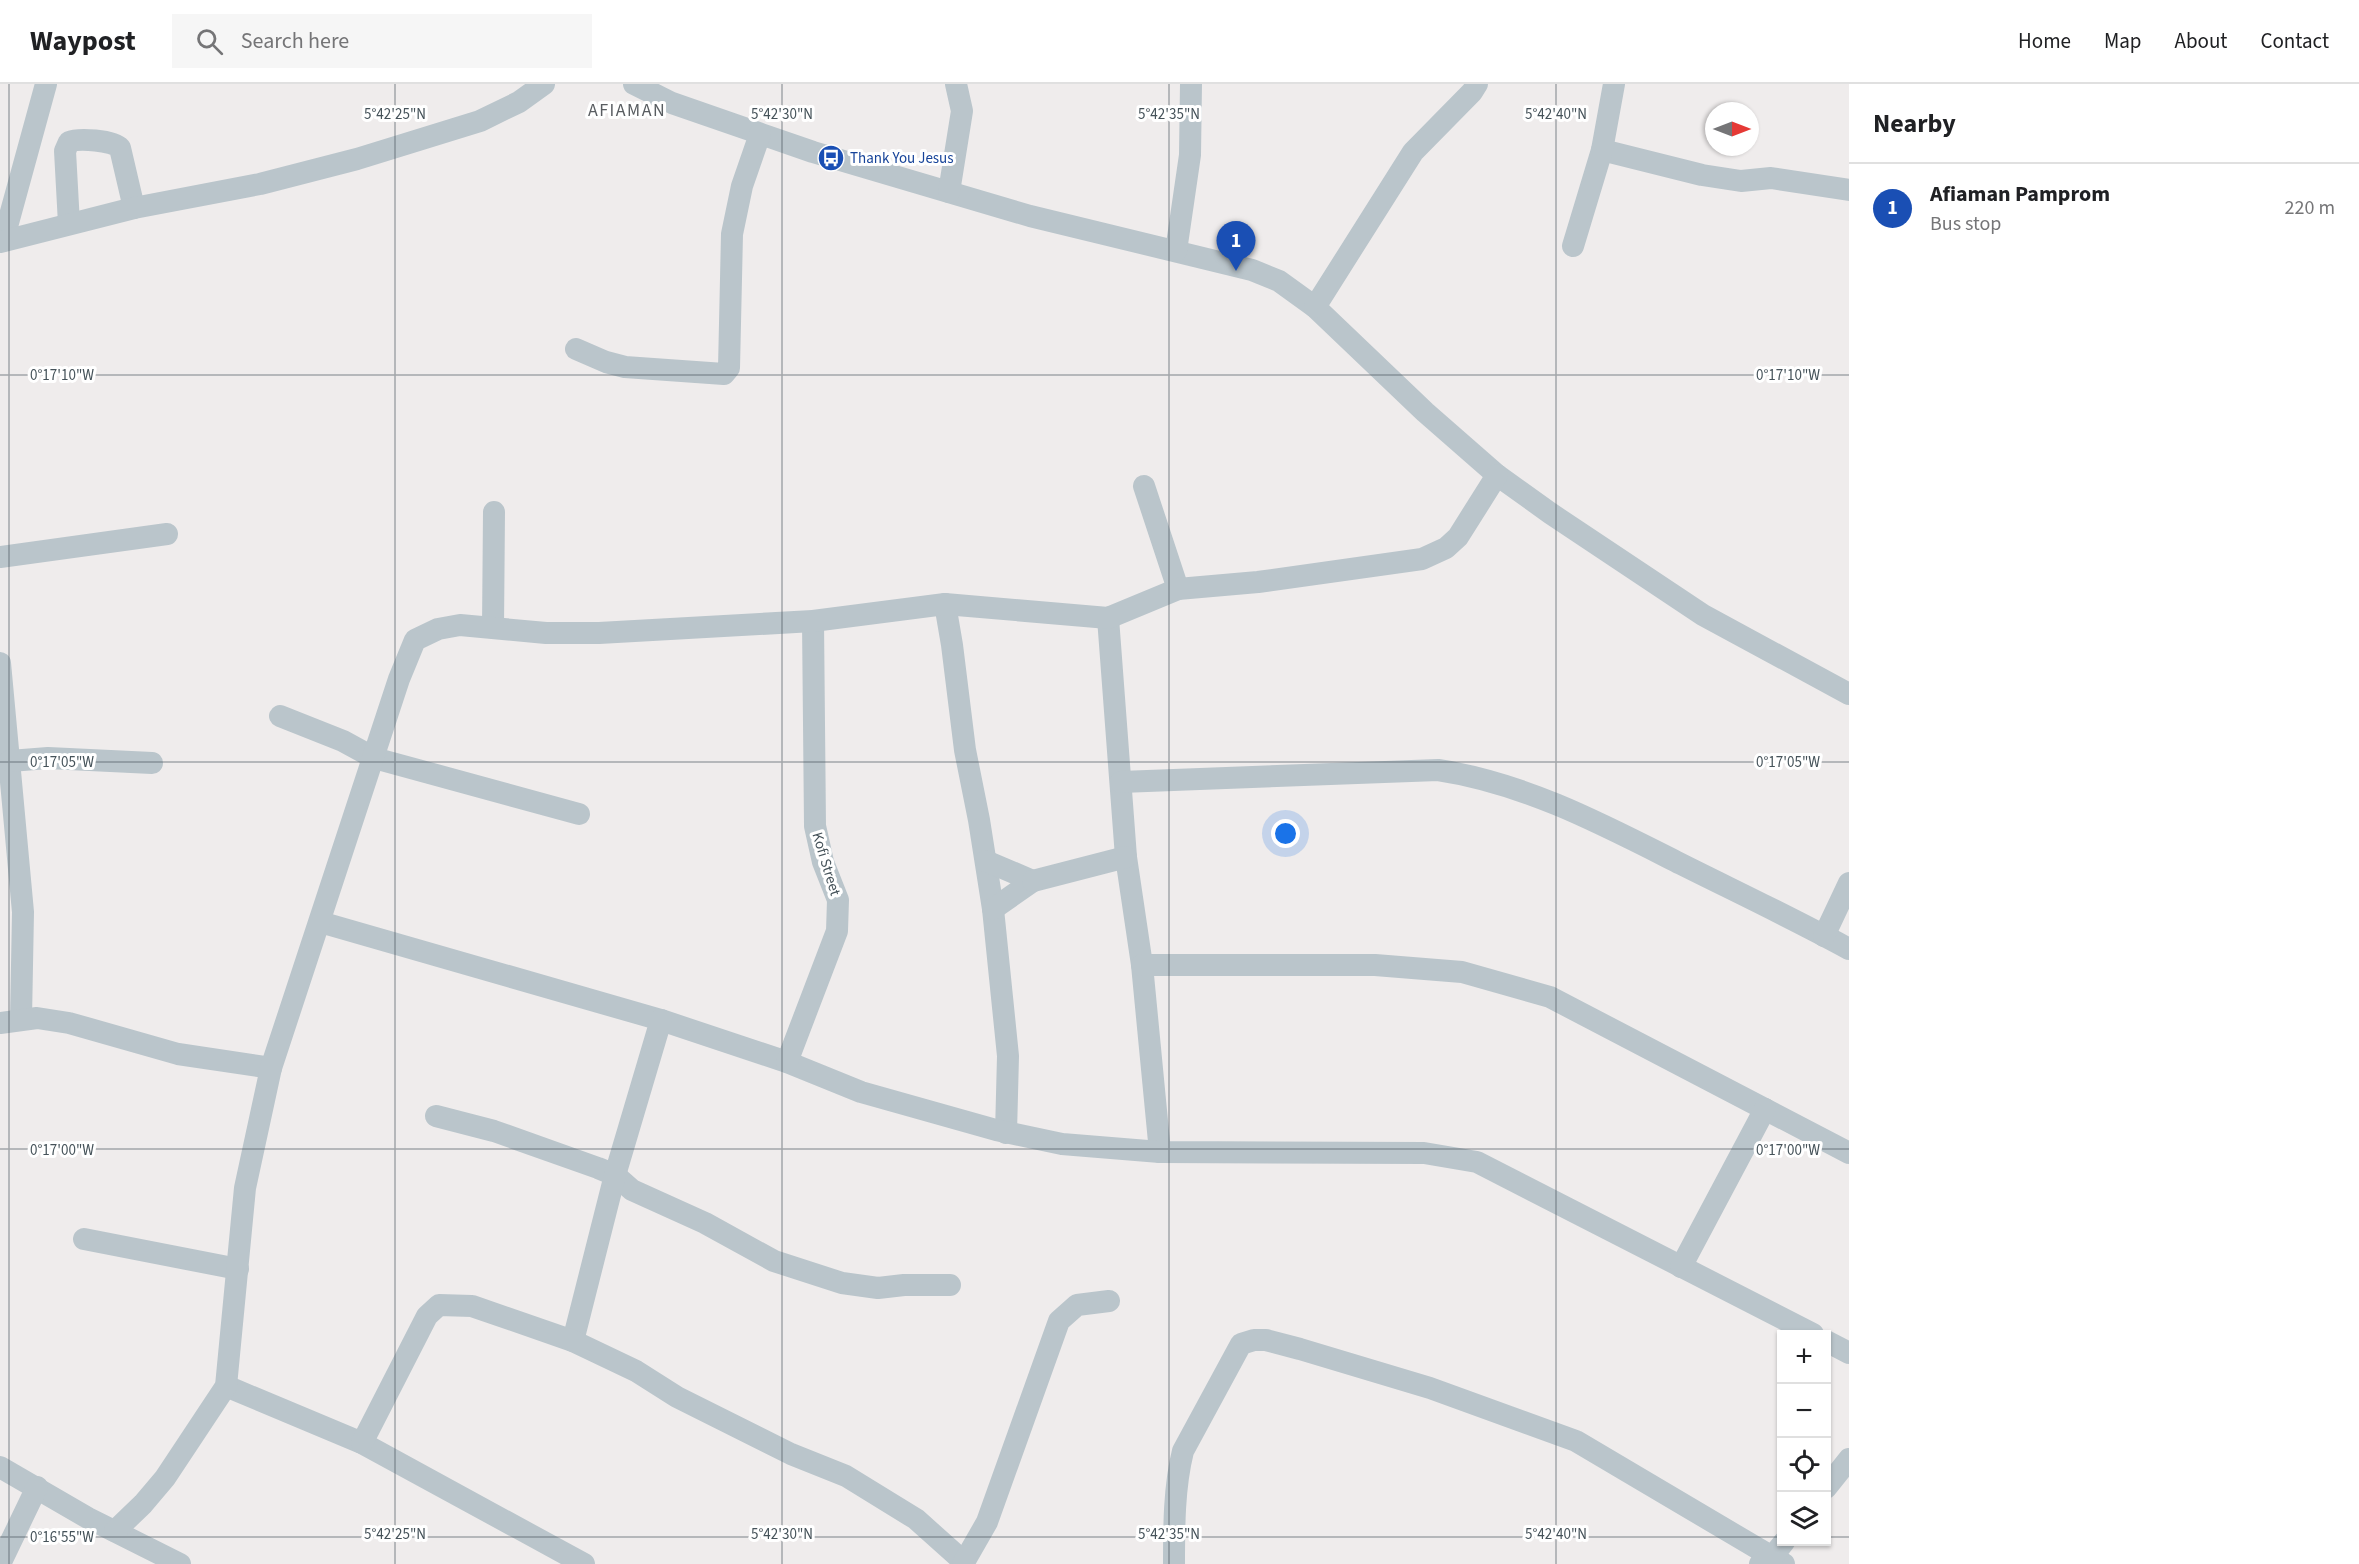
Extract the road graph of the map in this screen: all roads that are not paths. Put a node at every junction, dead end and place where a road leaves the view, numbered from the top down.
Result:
1 (46, 84) edge
2 (544, 84) edge
3 (634, 84) edge
4 (956, 84) edge
5 (1191, 84) edge
6 (1477, 84) edge
7 (1614, 84) edge
8 (760, 134) junction
9 (1602, 150) junction
10 (1849, 190) edge
11 (949, 192) junction
12 (134, 208) junction
13 (69, 224) junction
14 (1, 242) edge
15 (1573, 246) dead end
16 (1176, 251) junction
17 (1315, 307) junction
18 (576, 349) dead end
19 (1497, 475) junction
20 (1144, 486) dead end
21 (494, 512) dead end
22 (167, 534) dead end
23 (0, 557) edge
24 (1178, 589) junction
25 (945, 604) junction
26 (1108, 618) junction
27 (813, 621) junction
28 (493, 627) junction
29 (0, 663) edge
30 (1849, 694) edge
31 (280, 716) dead end
32 (374, 758) junction
33 (10, 761) junction
34 (152, 763) dead end
35 (1121, 782) junction
36 (579, 814) dead end
37 (1126, 857) junction
38 (986, 861) junction
39 (1033, 881) junction
40 (1849, 883) edge
41 (993, 909) junction
42 (320, 922) junction
43 (1824, 936) junction
44 (1849, 949) edge
45 (1142, 965) junction
46 (662, 1020) junction
47 (10, 1021) edge
48 (787, 1062) junction
49 (271, 1068) junction
50 (1765, 1109) junction
51 (436, 1116) dead end
52 (1006, 1132) junction
53 (1160, 1152) junction
54 (1849, 1152) edge
55 (615, 1176) junction
56 (84, 1239) dead end
57 (1681, 1267) junction
58 (238, 1269) junction
59 (951, 1285) dead end
60 (1110, 1301) dead end
61 (1803, 1330) edge
62 (573, 1341) junction
63 (1831, 1343) edge
64 (1849, 1353) edge
65 (226, 1386) junction
66 (362, 1443) junction
67 (1849, 1459) edge
68 (0, 1467) edge
69 (1831, 1483) edge
70 (37, 1487) junction
71 (115, 1531) junction
72 (1775, 1557) edge
73 (572, 1561) edge
74 (964, 1563) edge
75 (0, 1564) edge
76 (180, 1564) edge
77 (1174, 1564) edge

1 - 14 street
2 - 12 street
3 - 8 street
4 - 11 street
5 - 16 street
6 - 17 street
7 - 9 street
8 - 11 street
8 - 18 street
9 - 10 street
9 - 15 street
11 - 16 street
12 - 13 street
12 - 13 street
13 - 14 street
16 - 17 street
17 - 19 street
19 - 24 street
19 - 30 street
20 - 24 street
21 - 28 street
22 - 23 street
24 - 26 street
25 - 26 street
25 - 27 street
25 - 38 street
26 - 35 street
27 - 28 street
27 - 48 street, Kofi Street
28 - 32 street
29 - 33 street
31 - 32 street
32 - 36 street
32 - 42 street
33 - 34 street
33 - 47 street
35 - 37 street
35 - 43 street
37 - 39 street
37 - 45 street
38 - 39 street
38 - 41 street
39 - 41 street
40 - 43 street
41 - 52 street
42 - 46 street
42 - 49 street
43 - 44 street
45 - 50 street
45 - 53 street
46 - 48 street
46 - 55 street
47 - 49 street
48 - 52 street
49 - 58 street
50 - 54 street
50 - 57 street
51 - 55 street
52 - 53 street
53 - 57 street
55 - 59 street
55 - 62 street
56 - 58 street
57 - 61 street
58 - 65 street
60 - 74 street
62 - 66 street
62 - 74 street
63 - 64 street
65 - 66 street
65 - 71 street
66 - 73 street
67 - 69 street
68 - 70 street
70 - 71 street
70 - 75 street
71 - 76 street
72 - 77 street

